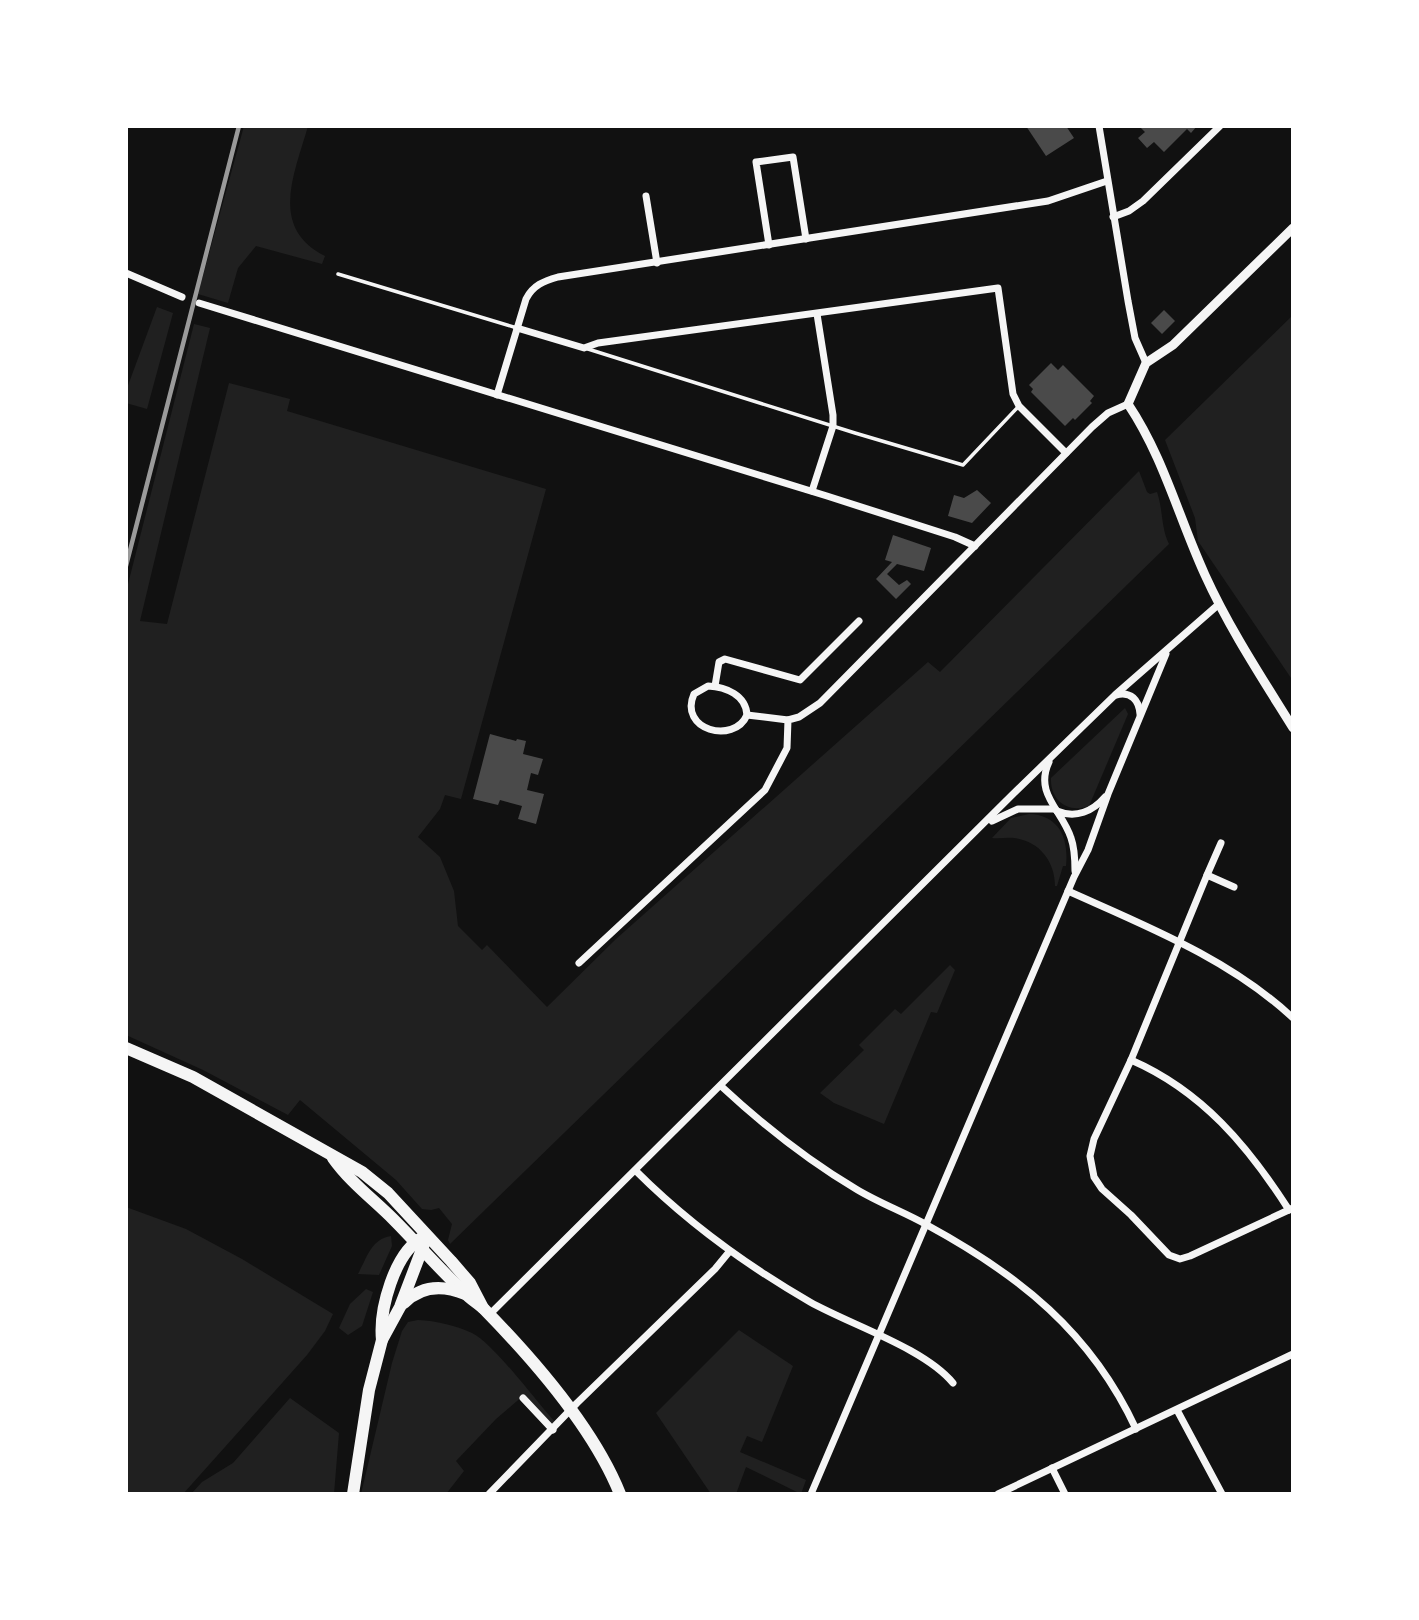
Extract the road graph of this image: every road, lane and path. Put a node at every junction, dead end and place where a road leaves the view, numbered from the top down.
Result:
1 (1099, 126) edge
2 (1220, 126) edge
3 (1107, 181) junction
4 (646, 196) dead end
5 (1113, 217) junction
6 (1293, 228) edge
7 (806, 239) junction
8 (769, 245) junction
9 (657, 263) junction
10 (126, 273) edge
11 (338, 274) dead end
12 (182, 297) dead end
13 (199, 303) dead end
14 (817, 314) junction
15 (517, 328) junction
16 (584, 348) junction
17 (1146, 363) junction
18 (497, 395) junction
19 (1128, 404) junction
20 (1019, 406) junction
21 (833, 426) junction
22 (1066, 453) junction
23 (812, 491) junction
24 (975, 546) junction
25 (1219, 604) junction
26 (859, 621) dead end
27 (1167, 650) junction
28 (715, 686) junction
29 (1115, 695) junction
30 (747, 715) junction
31 (1140, 718) junction
32 (788, 720) junction
33 (1293, 728) edge
34 (1051, 758) junction
35 (1108, 794) junction
36 (1055, 810) junction
37 (983, 827) junction
38 (1221, 843) dead end
39 (1074, 875) junction
40 (1207, 876) junction
41 (1234, 887) dead end
42 (1068, 891) junction
43 (1179, 943) junction
44 (579, 962) dead end
45 (1293, 1018) edge
46 (126, 1048) edge
47 (1131, 1059) junction
48 (722, 1086) junction
49 (636, 1171) junction
50 (1291, 1209) edge
51 (926, 1224) junction
52 (422, 1242) junction
53 (729, 1252) junction
54 (465, 1294) junction
55 (400, 1307) junction
56 (486, 1311) junction
57 (879, 1336) junction
58 (382, 1340) junction
59 (1293, 1354) edge
60 (953, 1383) dead end
61 (523, 1398) dead end
62 (571, 1410) junction
63 (1177, 1410) junction
64 (1136, 1429) junction
65 (553, 1430) junction
66 (1052, 1468) junction
67 (353, 1494) edge
68 (489, 1494) edge
69 (620, 1494) edge
70 (811, 1494) edge
71 (998, 1494) edge
72 (1065, 1494) edge
73 (1222, 1494) edge

1 - 3 street
2 - 5 street
3 - 5 street
3 - 7 street
4 - 9 street
5 - 17 street
6 - 17 street
7 - 8 street
7 - 8 street
8 - 9 street
9 - 15 street
10 - 12 street
11 - 15 lane
13 - 18 street
14 - 16 street
14 - 20 street
14 - 21 street
15 - 16 street
15 - 18 street
16 - 21 lane
17 - 19 street
18 - 23 street
19 - 22 street
19 - 25 street
20 - 21 lane
20 - 22 street
21 - 23 street
22 - 24 street
23 - 24 street
24 - 32 street
25 - 27 street
25 - 33 street
26 - 28 street
27 - 29 street
27 - 31 street
28 - 30 street
28 - 30 street
29 - 31 street
29 - 34 street
30 - 32 street
31 - 35 street
32 - 44 street
34 - 36 street
34 - 37 street
35 - 36 street
35 - 39 street
36 - 37 street
36 - 39 street
37 - 48 street
38 - 40 street
39 - 42 street
40 - 41 street
40 - 43 street
42 - 43 street
42 - 51 street
43 - 45 street
43 - 47 street
46 - 52 main road
47 - 50 street
47 - 50 street
48 - 49 street
48 - 51 street
49 - 53 street
49 - 56 street
51 - 57 street
51 - 64 street
52 - 54 main road
52 - 55 main road
52 - 56 main road
52 - 58 main road
53 - 57 street
53 - 62 street
54 - 55 main road
54 - 56 main road
55 - 58 main road
56 - 62 main road
57 - 60 street
57 - 70 street
58 - 67 main road
59 - 63 street
61 - 65 street
62 - 65 street
62 - 69 main road
63 - 64 street
63 - 73 street
64 - 66 street
65 - 68 street
66 - 71 street
66 - 72 street

